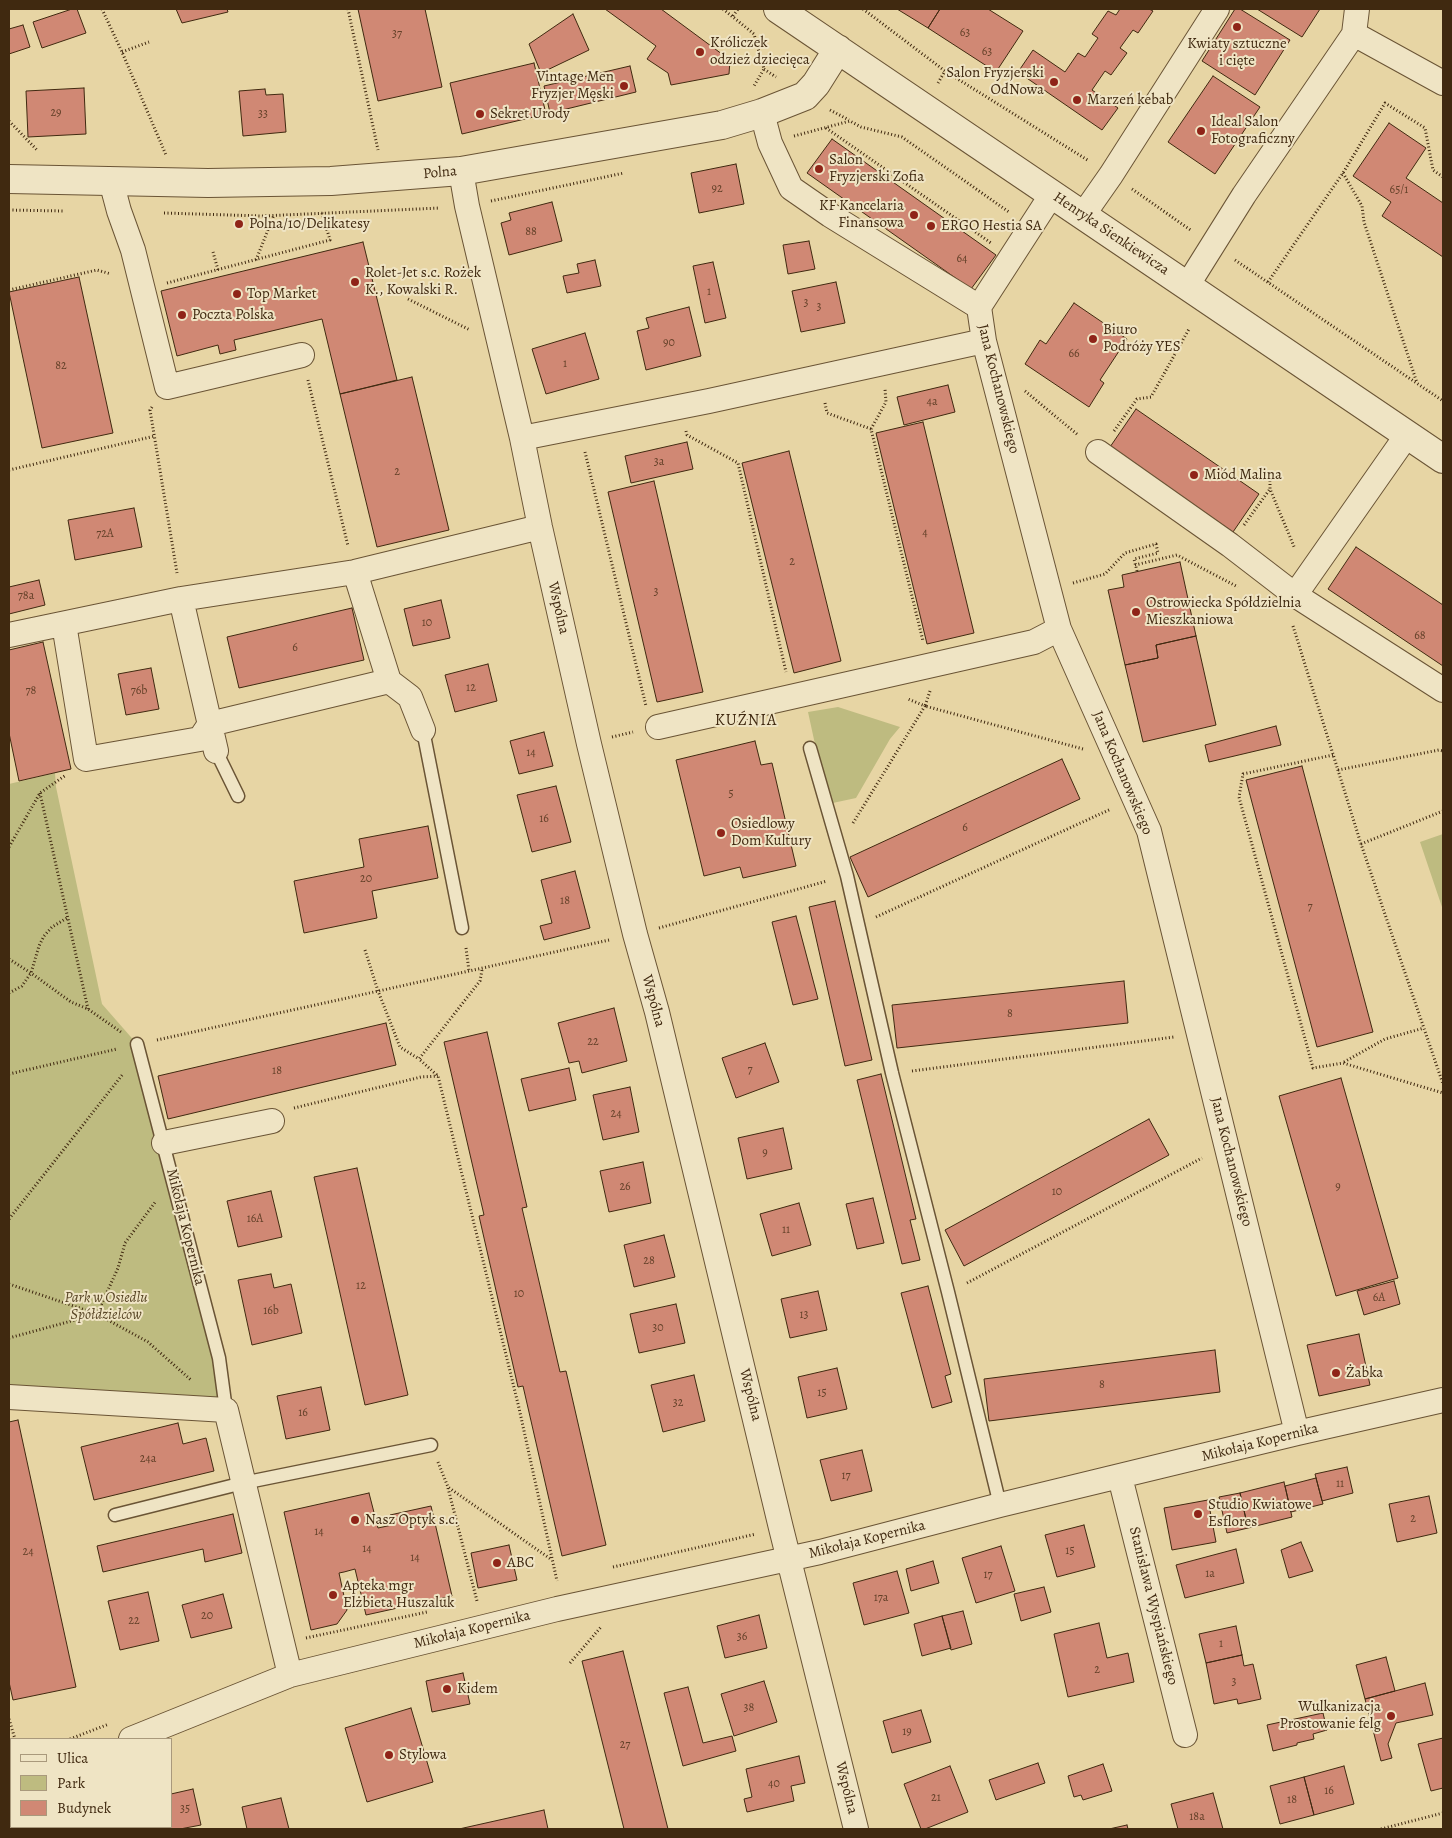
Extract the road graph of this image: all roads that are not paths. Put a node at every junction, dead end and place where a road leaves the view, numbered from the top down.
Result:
1 (1217, 9) edge
2 (1357, 9) edge
3 (784, 10) edge
4 (1354, 34) junction
5 (838, 49) junction
6 (1443, 83) edge
7 (756, 102) junction
8 (460, 171) junction
9 (9, 179) edge
10 (110, 181) junction
11 (1052, 194) junction
12 (1083, 215) junction
13 (1187, 286) junction
14 (979, 307) junction
15 (986, 351) junction
16 (302, 355) road end
17 (1407, 435) junction
18 (522, 438) junction
19 (1098, 452) road end
20 (1443, 459) edge
21 (540, 527) junction
22 (355, 572) junction
23 (1295, 595) junction
24 (181, 599) junction
25 (64, 624) junction
26 (1059, 629) junction
27 (9, 635) edge
28 (389, 681) junction
29 (1443, 690) edge
30 (210, 724) junction
31 (664, 726) road end
32 (423, 730) joint
33 (810, 748) dead end
34 (216, 752) joint
35 (238, 796) dead end
36 (462, 928) dead end
37 (137, 1044) road end
38 (272, 1121) road end
39 (164, 1143) junction
40 (9, 1397) edge
41 (1443, 1400) edge
42 (226, 1410) junction
43 (1297, 1433) junction
44 (431, 1445) road end
45 (1120, 1477) junction
46 (243, 1484) junction
47 (1000, 1506) junction
48 (115, 1515) dead end
49 (789, 1559) junction
50 (290, 1676) junction
51 (1185, 1735) dead end
52 (134, 1738) edge
53 (856, 1829) edge

1 - 12 street
2 - 4 street
3 - 5 street, Henryka Sienkiewicza
4 - 6 street
4 - 13 street
5 - 7 street, Polna
5 - 11 street, Henryka Sienkiewicza
7 - 8 street, Polna
7 - 14 street
8 - 10 street, Polna
8 - 18 street, Wspólna
9 - 10 street, Polna
10 - 16 street
11 - 12 street, Henryka Sienkiewicza
11 - 14 street, Jana Kochanowskiego
12 - 13 street, Henryka Sienkiewicza
13 - 17 street, Henryka Sienkiewicza
14 - 15 street, Jana Kochanowskiego
15 - 18 street
15 - 26 street, Jana Kochanowskiego
17 - 20 street, Henryka Sienkiewicza
17 - 23 street
18 - 21 street, Wspólna
19 - 23 street
21 - 22 street
21 - 49 street, Wspólna
22 - 24 street
22 - 28 street
23 - 29 street
24 - 25 street
24 - 30 street
25 - 27 street
25 - 30 street
26 - 31 street
26 - 43 street, Jana Kochanowskiego
28 - 30 street
28 - 32 street
30 - 34 street
32 - 36 lane
33 - 47 lane
34 - 35 lane
37 - 39 lane, Mikołaja Kopernika
38 - 39 street
39 - 42 lane, Mikołaja Kopernika
40 - 42 street
41 - 43 street, Mikołaja Kopernika
42 - 46 street, Mikołaja Kopernika
43 - 45 street, Mikołaja Kopernika
44 - 46 lane
45 - 47 street, Mikołaja Kopernika
45 - 51 street, Stanisława Wyspiańskiego
46 - 48 lane
46 - 50 street, Mikołaja Kopernika
47 - 49 street, Mikołaja Kopernika
49 - 50 street, Mikołaja Kopernika
49 - 53 street, Wspólna
50 - 52 street, Mikołaja Kopernika

